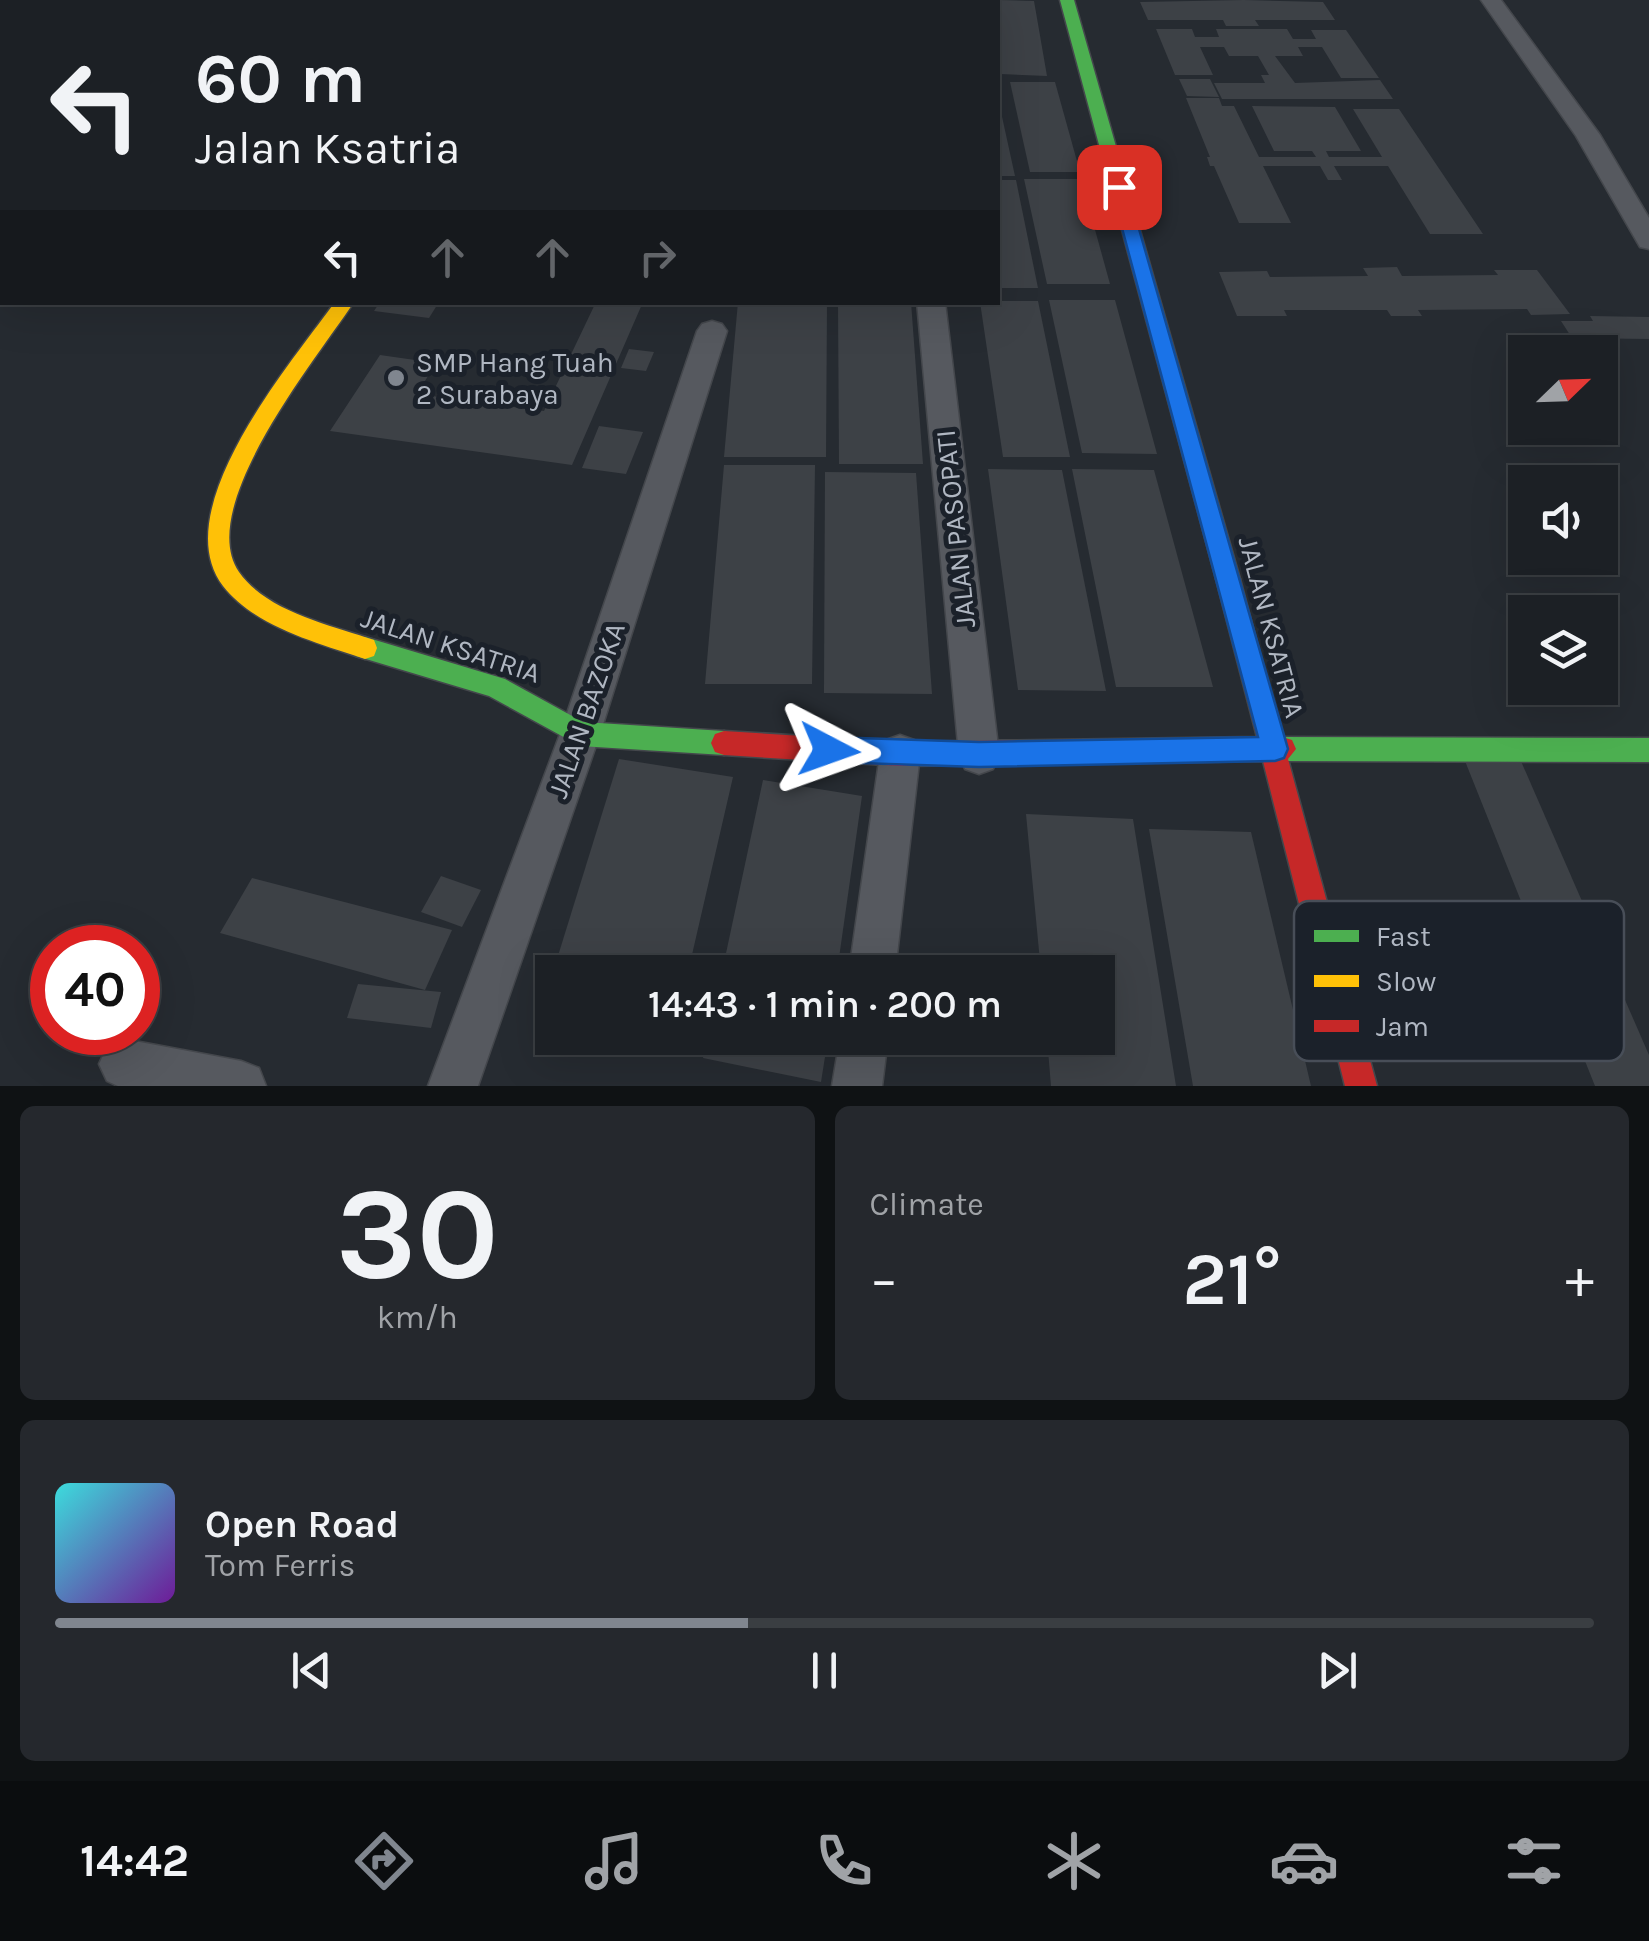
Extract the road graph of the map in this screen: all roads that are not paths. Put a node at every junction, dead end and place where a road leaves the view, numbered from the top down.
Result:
1 (1067, 0) edge
2 (1491, 0) edge
3 (1649, 241) edge
4 (343, 305) edge
5 (931, 305) edge
6 (712, 331) dead end
7 (580, 734) junction
8 (1275, 749) junction
9 (1649, 750) edge
10 (900, 754) junction
11 (979, 755) junction
12 (1314, 901) edge
13 (874, 955) edge
14 (862, 1055) edge
15 (1355, 1061) edge
16 (124, 1064) dead end
17 (241, 1086) edge
18 (453, 1086) edge
19 (858, 1086) edge
20 (1361, 1086) edge

1 - 8 street, JALAN KSATRIA
2 - 3 street
4 - 7 street, JALAN KSATRIA
5 - 11 street, JALAN PASOPATI
6 - 7 street, JALAN BAZOKA
7 - 10 street, JALAN KSATRIA
7 - 18 street, JALAN BAZOKA
8 - 9 street
8 - 11 street, JALAN KSATRIA
8 - 12 street, JALAN KSATRIA
10 - 11 street, JALAN KSATRIA
10 - 13 street
14 - 19 street
15 - 20 street, JALAN KSATRIA
16 - 17 street

